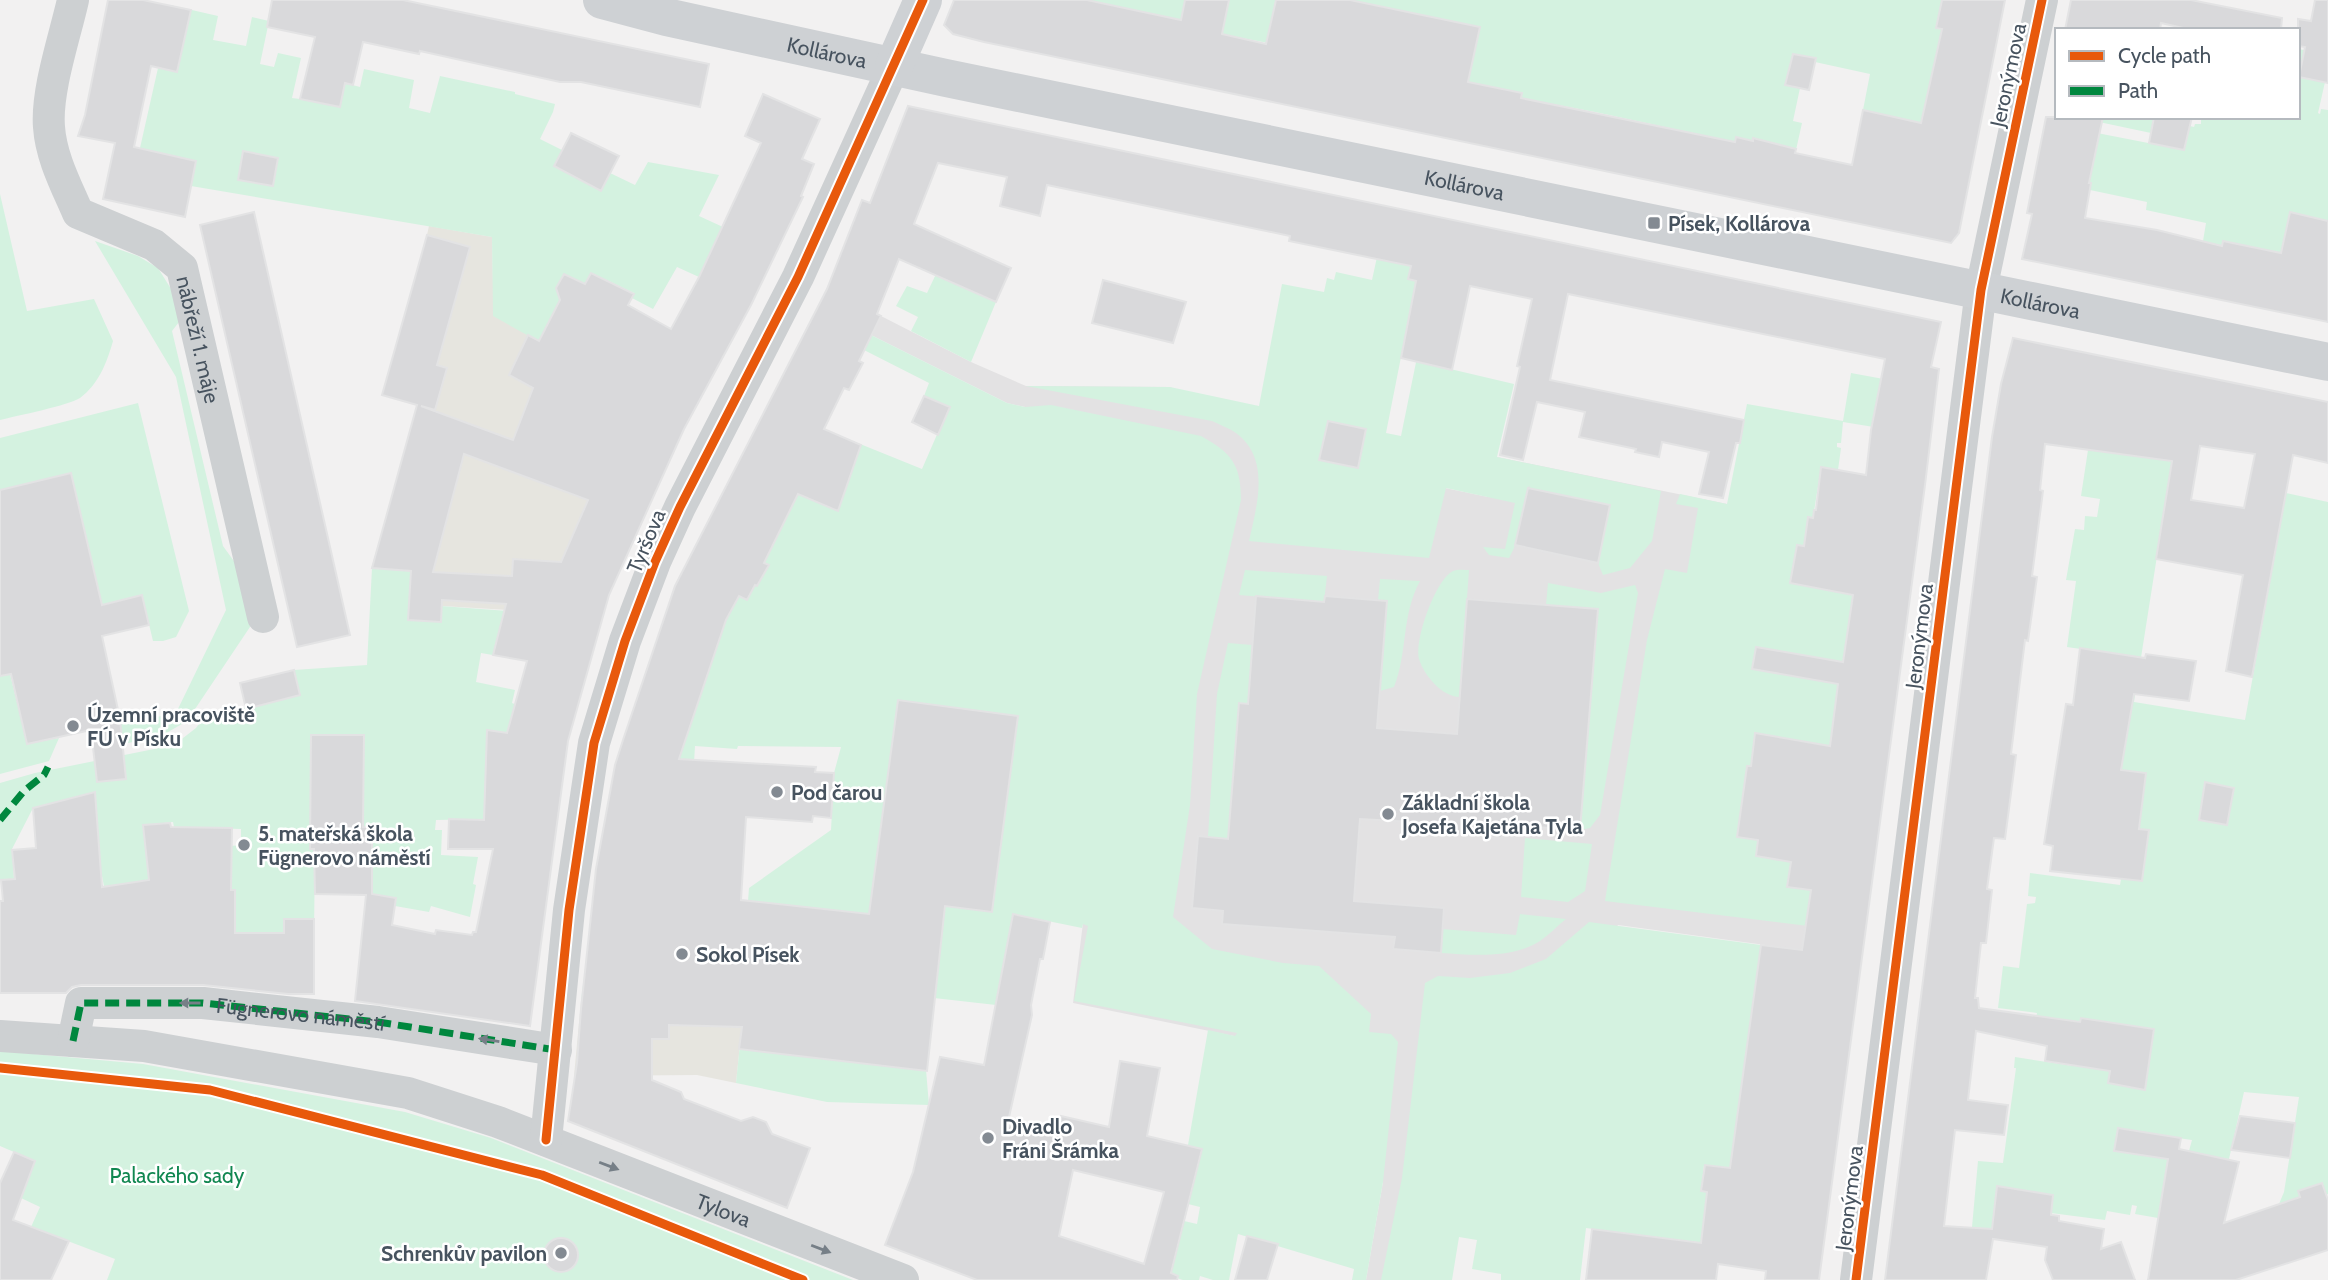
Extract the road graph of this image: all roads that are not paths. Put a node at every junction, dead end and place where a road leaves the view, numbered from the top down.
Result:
1 (73, 0) edge
2 (602, 0) edge
3 (923, 0) edge
4 (2042, 0) edge
5 (894, 66) junction
6 (1981, 290) junction
7 (2328, 362) edge
8 (263, 617) dead end
9 (0, 1036) edge
10 (72, 1041) junction
11 (556, 1050) junction
12 (546, 1140) junction
13 (903, 1280) edge
14 (1856, 1280) edge

1 - 8 street, nábřeží 1. máje
2 - 5 main road, Kollárova
3 - 5 main road, Tyršova
4 - 6 street, Jeronýmova
5 - 6 main road, Kollárova
5 - 11 street, Tyršova
6 - 7 main road, Kollárova
6 - 14 street, Jeronýmova
9 - 10 street
11 -> 10 street, Fügnerovo náměstí
10 - 12 street
11 - 12 street, Tyršova
12 -> 13 street, Tylova

